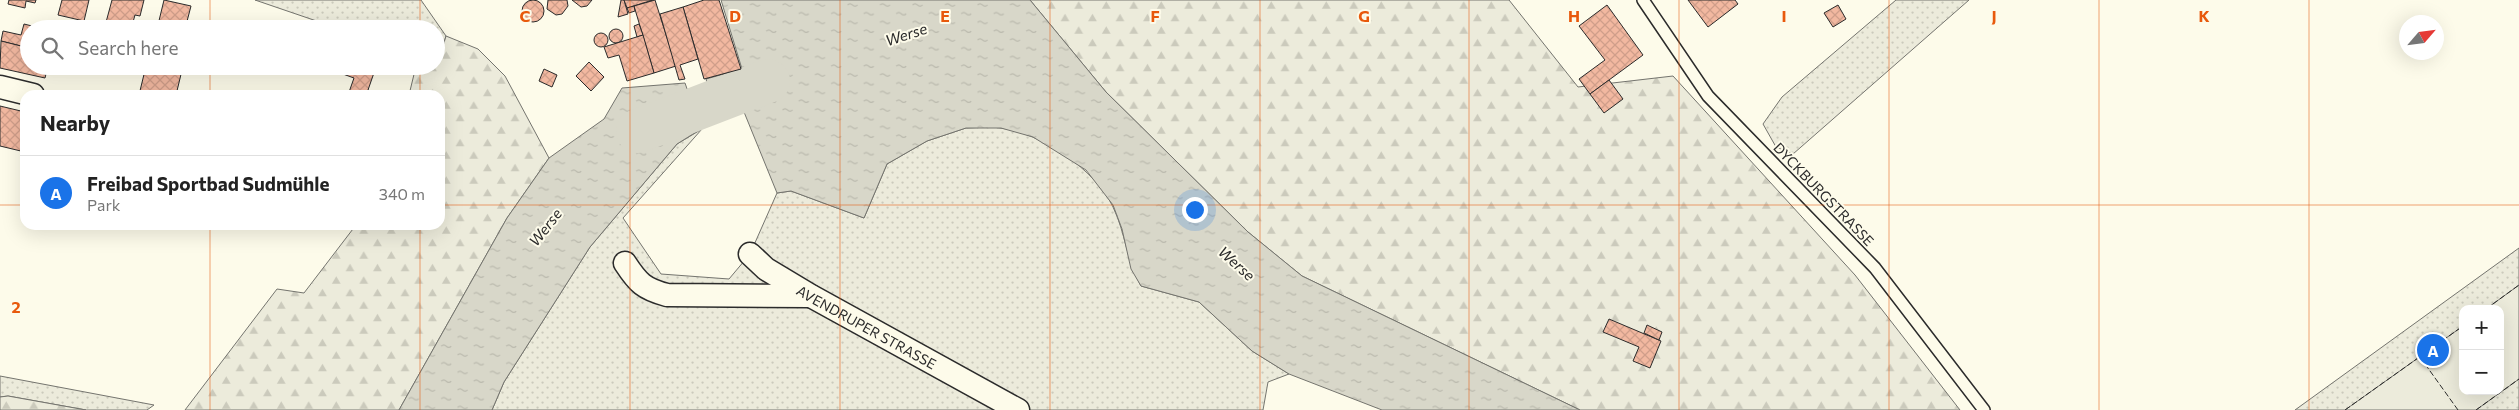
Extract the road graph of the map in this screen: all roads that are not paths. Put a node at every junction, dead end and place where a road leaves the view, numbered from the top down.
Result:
1 (1643, 0) edge
2 (0, 87) edge
3 (20, 92) edge
4 (750, 254) dead end
5 (625, 263) dead end
6 (811, 296) junction
7 (1018, 410) edge
8 (1984, 410) edge

1 - 8 lane, DYCKBURGSTRASSE
2 - 3 street
4 - 6 street
5 - 6 street, AVENDRUPER STRASSE
6 - 7 street, AVENDRUPER STRASSE

